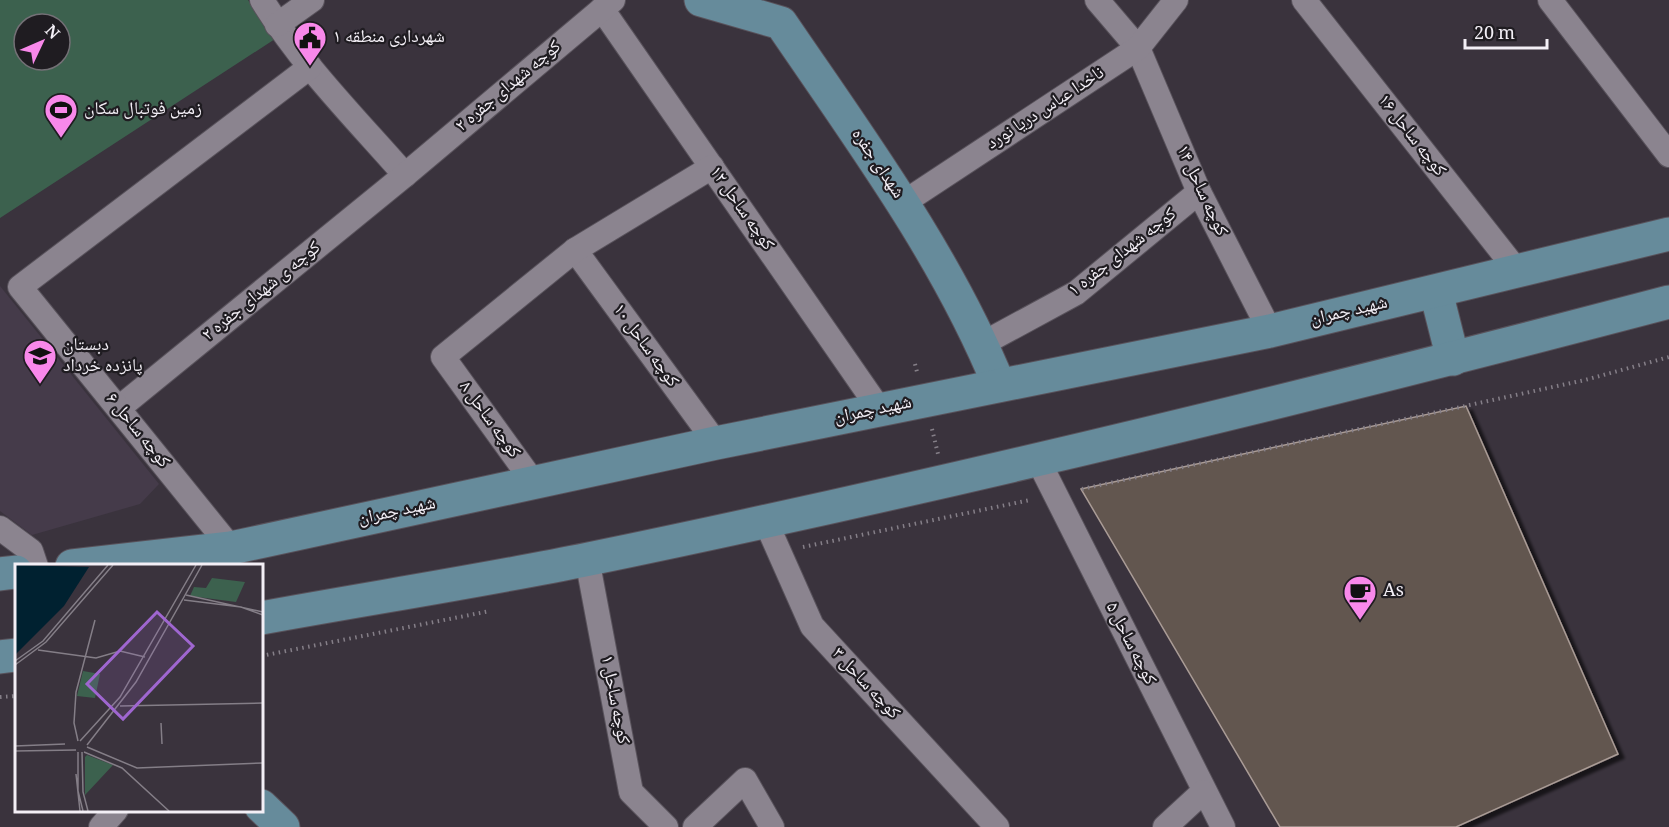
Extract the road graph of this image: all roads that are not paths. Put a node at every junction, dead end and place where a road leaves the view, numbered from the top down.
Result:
1 (262, 0) edge
2 (312, 0) edge
3 (701, 0) edge
4 (1097, 0) edge
5 (1176, 0) edge
6 (1304, 0) edge
7 (608, 4) edge
8 (1554, 6) edge
9 (774, 11) edge
10 (277, 25) junction
11 (1138, 48) junction
12 (310, 67) junction
13 (1669, 155) edge
14 (712, 166) junction
15 (405, 175) junction
16 (1199, 192) junction
17 (903, 203) junction
18 (1669, 234) edge
19 (575, 250) junction
20 (1518, 272) junction
21 (1436, 292) junction
22 (1669, 302) edge
23 (1270, 331) junction
24 (982, 344) junction
25 (1453, 359) junction
26 (999, 385) junction
27 (119, 408) junction
28 (880, 410) junction
29 (716, 442) junction
30 (1038, 460) junction
31 (534, 483) junction
32 (765, 520) junction
33 (0, 528) edge
34 (231, 548) junction
35 (587, 559) junction
36 (35, 564) edge
37 (90, 564) edge
38 (15, 572) edge
39 (0, 574) edge
40 (262, 618) edge
41 (15, 655) edge
42 (0, 657) edge
43 (1203, 792) junction
44 (262, 807) edge
45 (114, 812) edge
46 (101, 827) edge
47 (283, 827) edge
48 (666, 827) edge
49 (694, 827) edge
50 (772, 827) edge
51 (997, 827) edge
52 (1165, 827) edge
53 (1223, 827) edge

1 - 10 street
2 - 10 street
3 - 9 street, شهدای جفره
4 - 11 street, کوچه ساحل ۱۴
5 - 11 street, ناخدا عباس دریا نورد
6 - 20 street, کوچه ساحل ۱۶
7 - 14 street, کوچه ساحل ۱۲
7 - 15 street, کوچه شهدای جفره ۲
8 - 13 street
9 - 17 street, شهدای جفره
10 - 12 street
11 - 16 street, کوچه ساحل ۱۴
11 - 17 street, ناخدا عباس دریا نورد
12 - 15 street
12 - 27 street, کوچه ساحل ۶
14 - 19 street
14 - 28 street, کوچه ساحل ۱۲
15 - 27 street, کوچه ی شهدای جفره ۲
16 - 23 street, کوچه ساحل ۱۴
16 - 24 street, کوچه شهدای جفره ۱
17 - 24 street, شهدای جفره
18 - 20 street, شهید چمران
19 - 29 street, کوچه ساحل ۱۰
19 - 31 street, کوچه ساحل ۸
20 - 21 street, شهید چمران
21 - 23 street, شهید چمران
21 - 25 street
22 - 25 street
23 - 26 street, شهید چمران
24 - 26 street, شهدای جفره
25 - 30 street
26 - 28 street, شهید چمران
27 - 34 street, کوچه ساحل ۶
28 - 29 street, شهید چمران
29 - 31 street, شهید چمران
30 - 32 street
30 - 43 street, کوچه ساحل ۵
31 - 34 street, شهید چمران
32 - 35 street
32 - 51 street, کوچه ساحل ۳
33 - 36 street
34 - 37 street, شهید چمران
35 - 40 street
35 - 48 street, کوچه ساحل ۱
38 - 39 street
41 - 42 street
43 - 52 street
43 - 53 street, کوچه ساحل ۵
44 - 47 street
45 - 46 street
49 - 50 street

